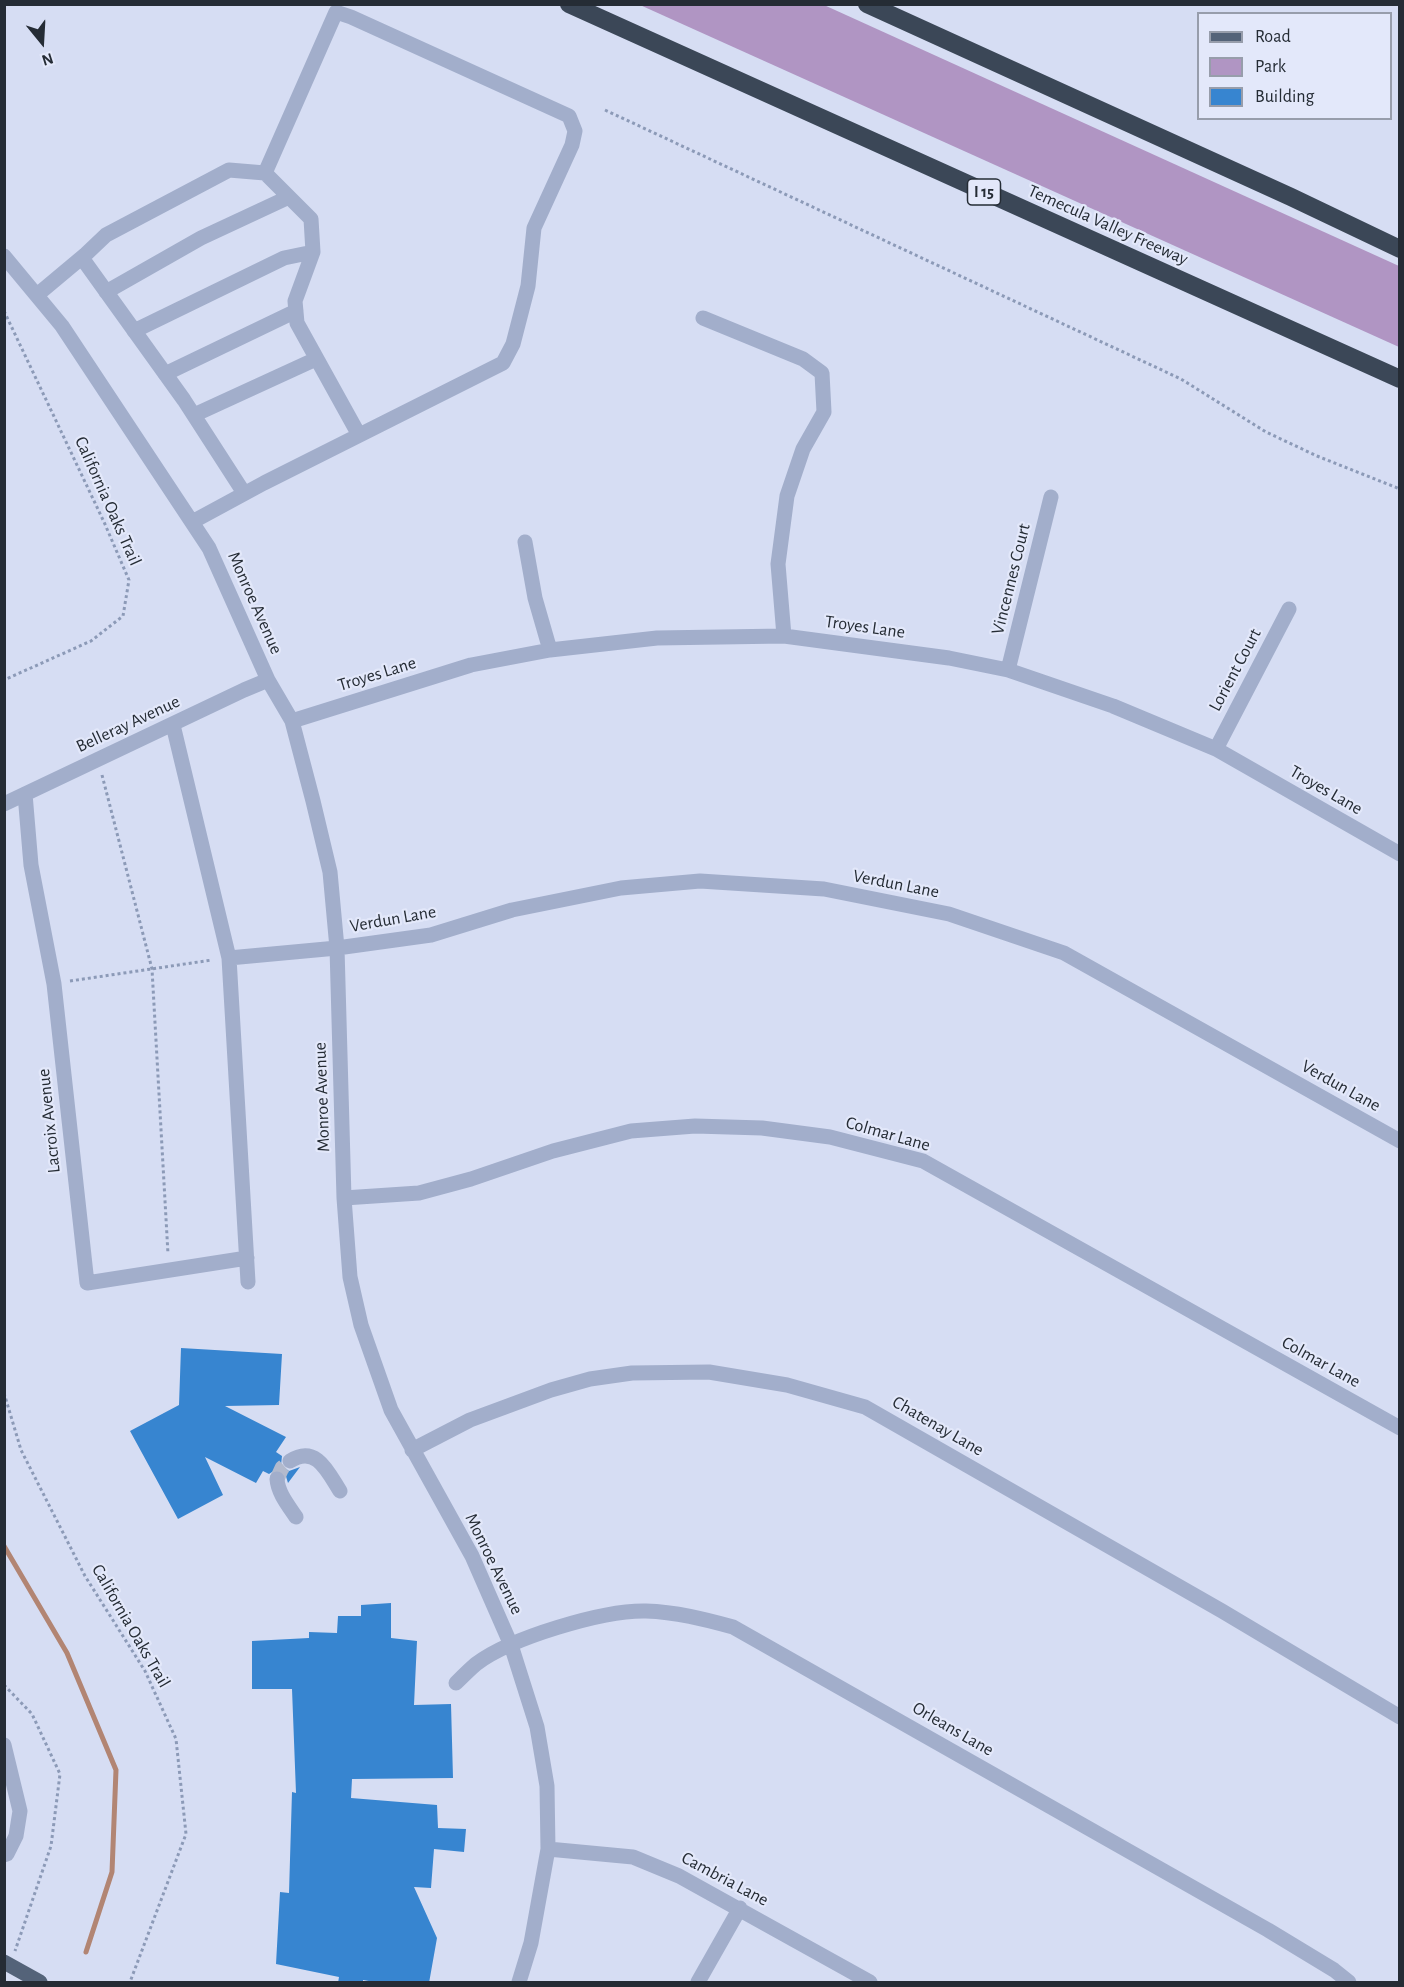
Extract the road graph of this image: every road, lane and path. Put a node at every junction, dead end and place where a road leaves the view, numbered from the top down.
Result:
1 (569, 4) edge
2 (867, 4) edge
3 (605, 110) dead end
4 (265, 172) junction
5 (289, 197) junction
6 (1400, 249) edge
7 (313, 252) junction
8 (4, 256) edge
9 (82, 258) junction
10 (106, 292) junction
11 (37, 295) junction
12 (4, 311) edge
13 (296, 311) junction
14 (703, 318) dead end
15 (134, 331) junction
16 (316, 359) junction
17 (165, 374) junction
18 (1400, 379) edge
19 (194, 415) junction
20 (359, 435) junction
21 (1400, 489) edge
22 (244, 493) junction
23 (1052, 497) dead end
24 (192, 522) junction
25 (525, 542) dead end
26 (1289, 609) dead end
27 (784, 636) junction
28 (549, 650) junction
29 (1008, 670) junction
30 (4, 680) edge
31 (268, 680) junction
32 (292, 721) junction
33 (173, 725) junction
34 (1216, 749) junction
35 (98, 759) junction
36 (26, 794) junction
37 (4, 804) edge
38 (1400, 854) edge
39 (337, 948) junction
40 (229, 958) junction
41 (152, 969) junction
42 (54, 984) junction
43 (1400, 1141) edge
44 (344, 1198) junction
45 (247, 1258) junction
46 (169, 1270) junction
47 (248, 1282) dead end
48 (4, 1393) edge
49 (1400, 1428) edge
50 (412, 1450) junction
51 (290, 1461) dead end
52 (278, 1479) dead end
53 (340, 1491) dead end
54 (296, 1517) dead end
55 (511, 1645) junction
56 (456, 1683) dead end
57 (4, 1685) edge
58 (1400, 1717) edge
59 (4, 1744) edge
60 (548, 1849) junction
61 (4, 1855) edge
62 (740, 1908) junction
63 (7, 1964) edge
64 (40, 1983) edge
65 (130, 1983) edge
66 (519, 1983) edge
67 (698, 1983) edge
68 (870, 1983) edge
69 (1349, 1983) edge

1 - 18 highway, Temecula Valley Freeway / I 15
2 - 6 highway
3 - 21 path
4 - 5 street
4 - 9 street
4 - 20 street
5 - 7 street
5 - 10 street
7 - 13 street
7 - 15 street
8 - 11 street, Monroe Avenue
9 - 10 street
9 - 11 street
10 - 15 street
11 - 24 street, Monroe Avenue
12 - 30 path, California Oaks Trail
13 - 16 street
13 - 17 street
14 - 27 street
15 - 17 street
16 - 19 street
16 - 20 street
17 - 19 street
19 - 22 street
20 - 22 street
22 - 24 street
23 - 29 street, Vincennes Court
24 - 31 street, Monroe Avenue
25 - 28 street
26 - 34 street, Lorient Court
27 - 28 street, Troyes Lane
27 - 29 street, Troyes Lane
28 - 32 street, Troyes Lane
29 - 34 street, Troyes Lane
31 - 32 street, Monroe Avenue
31 - 33 street, Belleray Avenue
32 - 39 street, Monroe Avenue
33 - 35 street, Belleray Avenue
33 - 40 street
34 - 38 street, Troyes Lane
35 - 36 street, Belleray Avenue
35 - 41 path
36 - 37 street, Belleray Avenue
36 - 42 street, Lacroix Avenue
39 - 40 street, Verdun Lane
39 - 43 street, Verdun Lane
39 - 44 street, Monroe Avenue
40 - 41 path
40 - 45 street
41 - 42 path
41 - 46 path
42 - 46 street, Lacroix Avenue
44 - 49 street, Colmar Lane
44 - 50 street, Monroe Avenue
45 - 46 street, Lacroix Avenue
45 - 47 street
48 - 65 path, California Oaks Trail
50 - 55 street, Monroe Avenue
50 - 58 street, Chatenay Lane
51 - 53 street
52 - 54 street
55 - 56 street, Orleans Lane
55 - 60 street, Monroe Avenue
55 - 69 street, Orleans Lane
57 - 63 path
59 - 61 street
60 - 62 street, Cambria Lane
60 - 66 street, Monroe Avenue
62 - 67 street
62 - 68 street, Cambria Lane
63 - 64 main road

